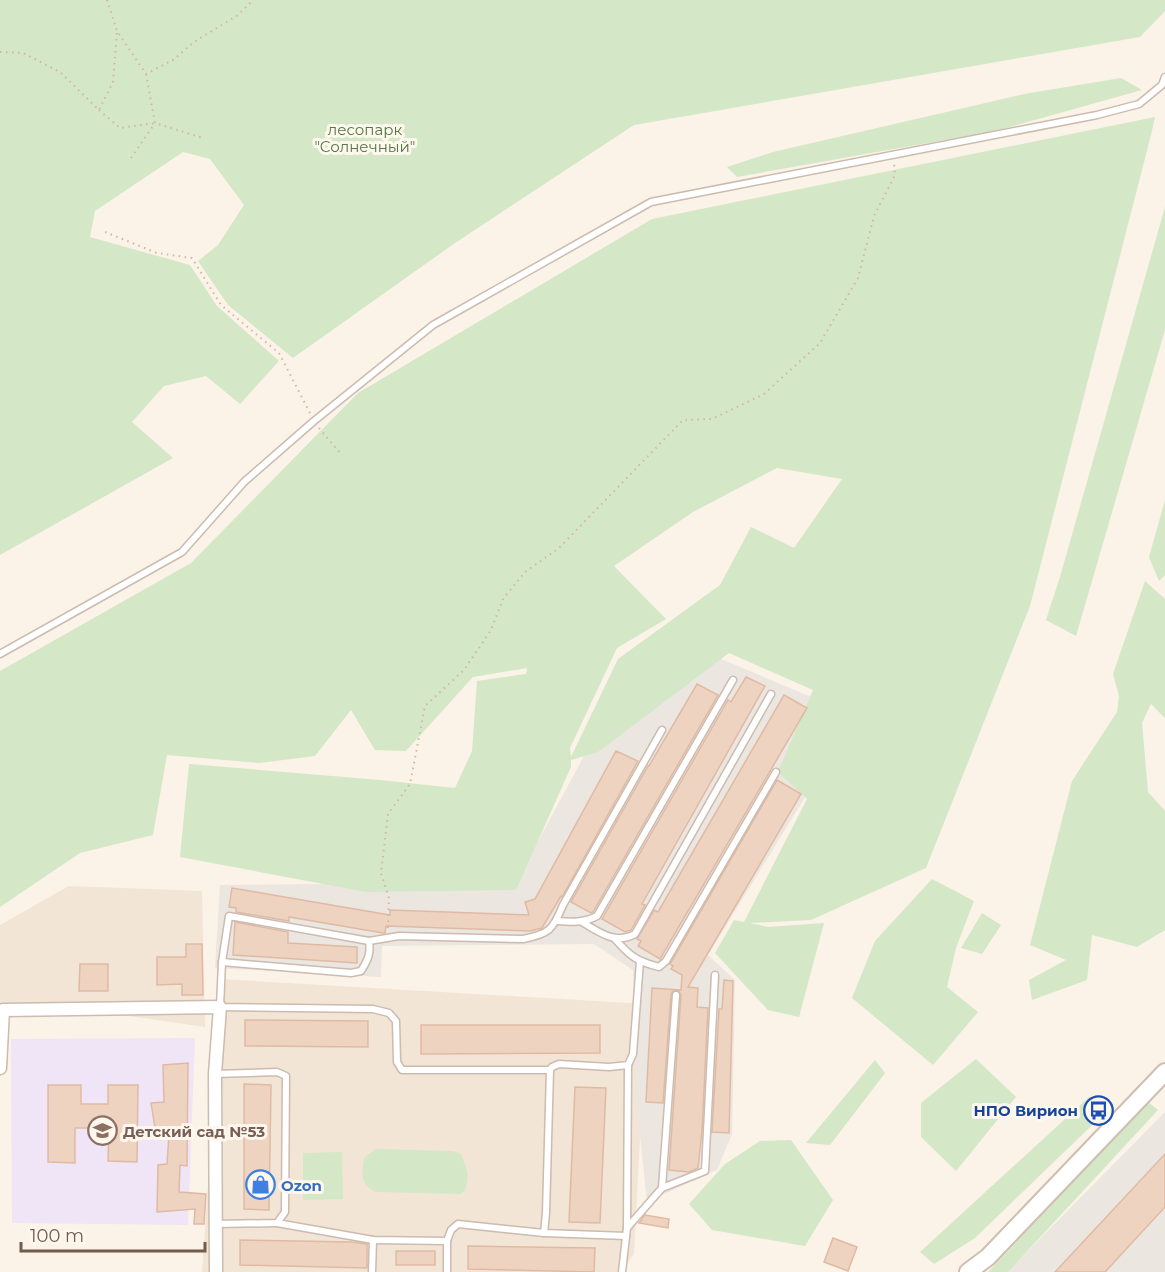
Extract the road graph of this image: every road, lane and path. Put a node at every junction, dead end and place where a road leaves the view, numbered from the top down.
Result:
1 (107, 0) edge
2 (253, 0) edge
3 (117, 30) junction
4 (0, 52) edge
5 (146, 74) junction
6 (1165, 77) edge
7 (99, 110) junction
8 (154, 123) junction
9 (203, 138) dead end
10 (893, 154) junction
11 (131, 158) dead end
12 (105, 232) dead end
13 (314, 421) junction
14 (340, 453) dead end
15 (0, 654) edge
16 (733, 680) dead end
17 (771, 694) dead end
18 (662, 730) dead end
19 (776, 772) dead end
20 (557, 921) junction
21 (582, 922) junction
22 (388, 936) dead end
23 (615, 939) junction
24 (369, 941) junction
25 (640, 961) junction
26 (222, 962) junction
27 (715, 975) dead end
28 (676, 995) dead end
29 (220, 1007) junction
30 (628, 1065) junction
31 (0, 1068) edge
32 (550, 1070) junction
33 (1165, 1072) edge
34 (215, 1074) junction
35 (662, 1188) junction
36 (277, 1223) junction
37 (216, 1224) junction
38 (627, 1228) junction
39 (544, 1233) junction
40 (626, 1236) junction
41 (373, 1240) junction
42 (447, 1241) junction
43 (216, 1272) edge
44 (372, 1272) edge
45 (447, 1272) edge
46 (622, 1272) edge
47 (968, 1272) edge

1 - 3 path
2 - 5 path
3 - 5 path
3 - 7 path
4 - 7 path
5 - 8 path
6 - 10 lane
7 - 8 path
8 - 9 path
8 - 11 path
10 - 13 lane
10 - 22 path
12 - 13 path
13 - 14 path
13 - 15 lane
16 - 21 lane
17 - 23 lane
18 - 20 lane
19 - 25 lane
20 - 21 lane
20 - 24 lane
21 - 23 lane
23 - 25 lane
24 - 26 lane
24 - 26 lane
25 - 30 lane
26 - 29 lane
27 - 35 lane
28 - 35 lane
29 - 31 street
29 - 32 lane
29 - 34 street
30 - 32 lane
30 - 38 lane
32 - 39 lane
33 - 47 main road
34 - 36 lane
34 - 37 street
35 - 38 lane
36 - 37 lane
36 - 41 lane
37 - 43 street
38 - 40 lane
39 - 40 lane
39 - 42 lane
40 - 46 lane
41 - 42 lane
41 - 44 lane
42 - 45 lane

